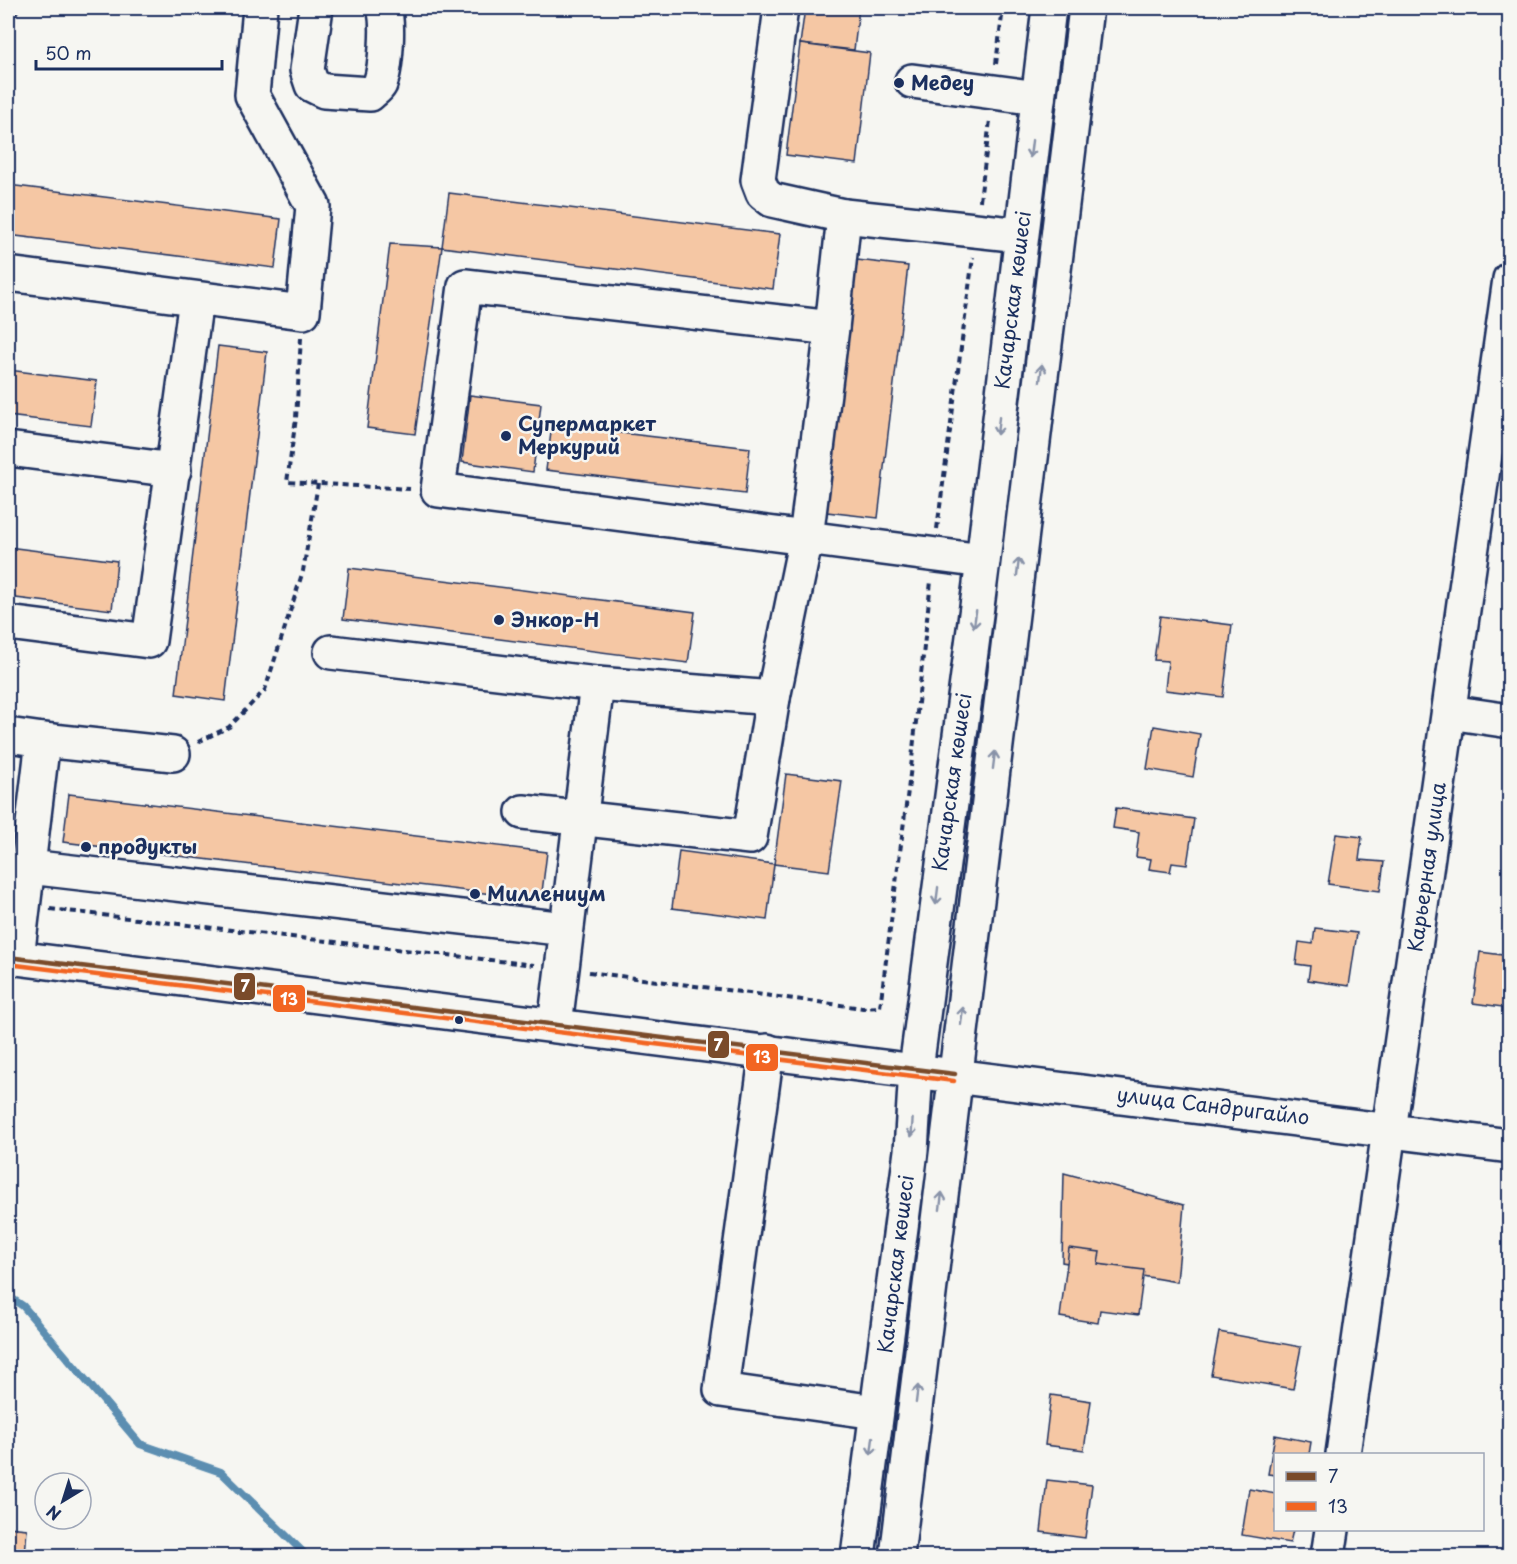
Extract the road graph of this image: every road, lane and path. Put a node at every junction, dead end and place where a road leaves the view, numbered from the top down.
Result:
1 (260, 8) edge
2 (316, 8) edge
3 (384, 8) edge
4 (781, 8) edge
5 (1003, 8) edge
6 (1049, 8) edge
7 (1086, 8) edge
8 (912, 81) dead end
9 (1077, 86) junction
10 (1039, 90) junction
11 (993, 92) junction
12 (844, 216) junction
13 (976, 229) junction
14 (1021, 235) junction
15 (8, 274) edge
16 (1509, 279) edge
17 (196, 299) junction
18 (303, 312) junction
19 (832, 328) junction
20 (8, 448) edge
21 (174, 470) junction
22 (318, 484) junction
23 (438, 490) junction
24 (806, 538) junction
25 (934, 554) junction
26 (983, 561) junction
27 (8, 623) edge
28 (331, 652) dead end
29 (597, 684) junction
30 (773, 698) junction
31 (1449, 712) junction
32 (1509, 721) edge
33 (8, 735) edge
34 (44, 740) junction
35 (173, 754) joint
36 (951, 790) junction
37 (990, 795) junction
38 (523, 812) dead end
39 (582, 820) junction
40 (29, 867) junction
41 (24, 906) junction
42 (566, 929) junction
43 (12, 957) edge
44 (561, 968) junction
45 (555, 1025) junction
46 (767, 1051) junction
47 (916, 1069) junction
48 (955, 1074) junction
49 (1391, 1129) junction
50 (1509, 1146) edge
51 (876, 1412) junction
52 (1343, 1453) edge
53 (1332, 1531) edge
54 (858, 1557) edge
55 (897, 1557) edge
56 (1328, 1557) edge

1 - 18 main road
2 - 3 main road
4 - 12 main road
5 - 11 path
6 - 10 main road, Качарская көшесі
7 - 9 main road, Качарская көшесі
8 - 11 main road
9 - 10 main road
37 -> 9 main road, Качарская көшесі
10 - 11 main road
10 -> 14 main road, Качарская көшесі
11 - 13 path
12 - 13 main road
12 - 19 main road
13 - 14 main road
13 - 25 path
14 -> 26 main road, Качарская көшесі
15 - 17 main road
16 - 31 main road, Карьерная улица
17 - 18 main road
17 - 21 main road
18 - 22 path
19 - 23 main road
19 - 24 main road
20 - 21 main road
21 - 27 main road
22 - 23 path
22 - 35 path
23 - 24 main road
24 - 25 main road
24 - 30 main road
25 - 26 main road
25 - 44 path
26 -> 36 main road, Качарская көшесі
28 - 29 main road
29 - 30 main road
29 - 39 main road
30 - 39 main road
31 - 32 main road
31 - 49 main road, Карьерная улица
33 - 34 main road
34 - 35 main road
34 - 40 main road
36 - 37 main road
36 -> 47 main road, Качарская көшесі
48 -> 37 main road, Качарская көшесі
38 - 39 main road
39 - 42 main road
40 - 41 main road
40 - 42 main road
41 - 43 main road
41 - 44 path
42 - 44 main road
43 - 45 main road, улица Сандригайло
44 - 45 main road
45 - 46 main road, улица Сандригайло
46 - 47 main road, улица Сандригайло
46 - 51 main road
47 - 48 main road, улица Сандригайло
47 -> 51 main road, Качарская көшесі
48 - 49 main road, улица Сандригайло
55 -> 48 main road, Качарская көшесі
49 - 50 main road, улица Сандригайло
49 - 52 main road, Карьерная улица
51 -> 54 main road, Качарская көшесі
53 - 56 main road

